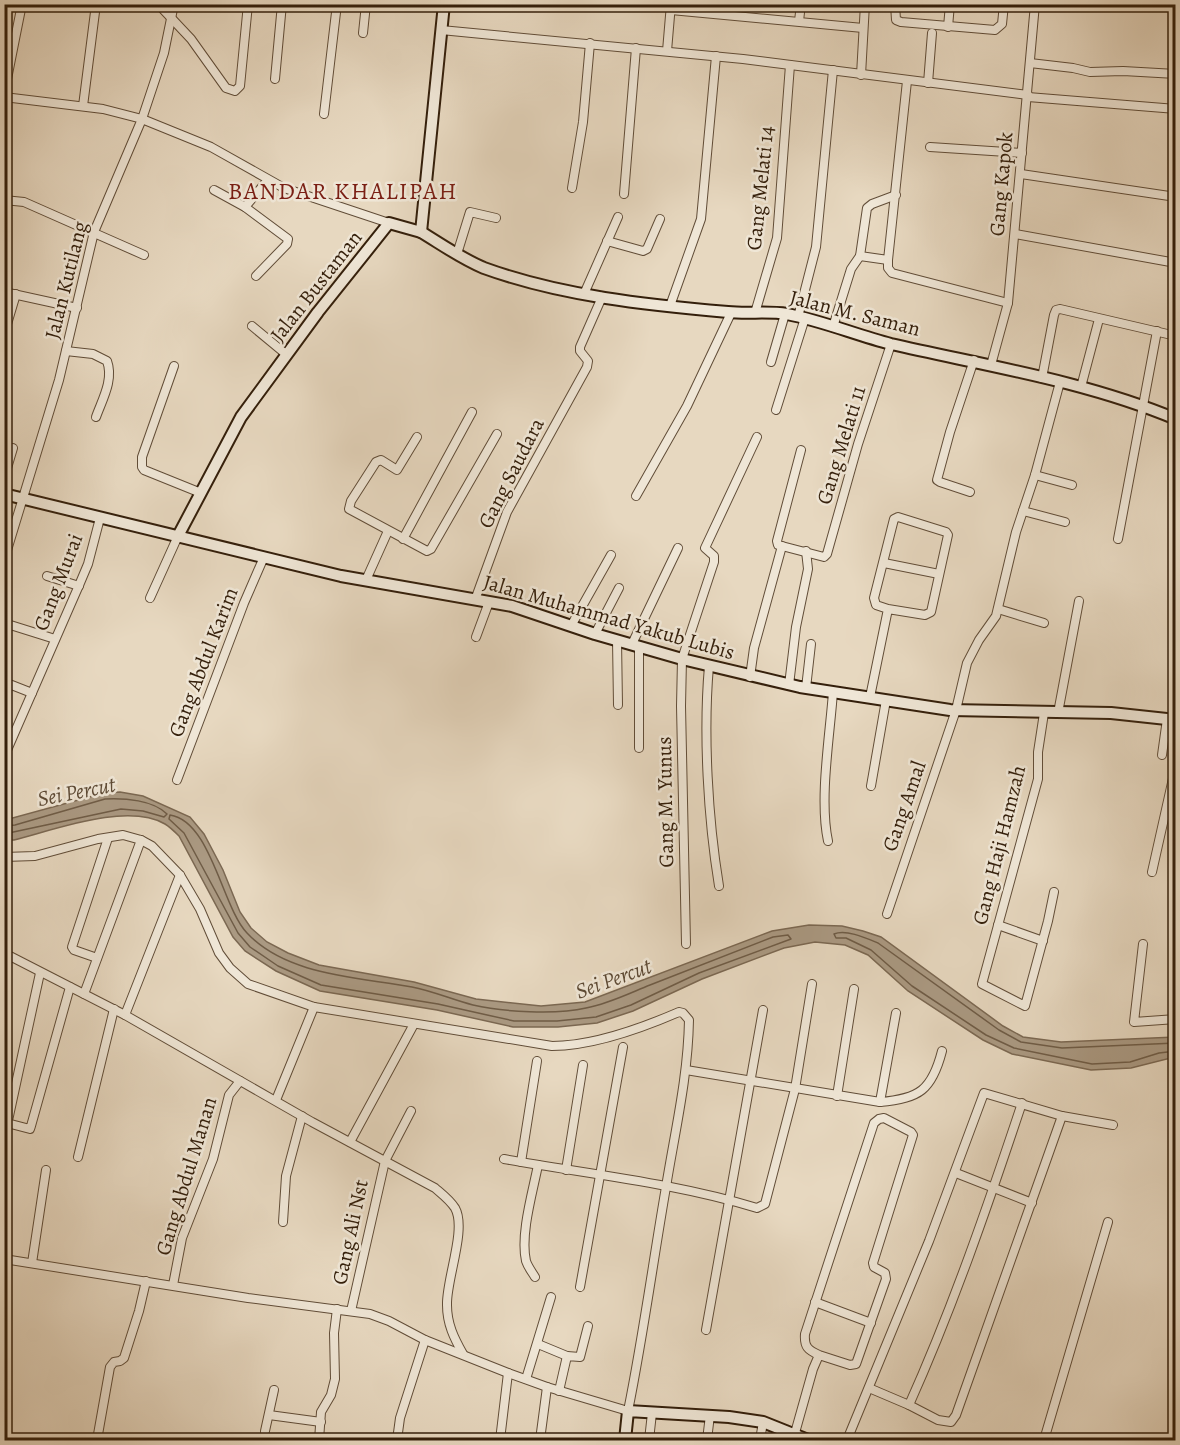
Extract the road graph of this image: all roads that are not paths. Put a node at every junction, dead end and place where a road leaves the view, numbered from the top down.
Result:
1 (22, 4) edge
2 (158, 4) edge
3 (174, 4) edge
4 (248, 4) edge
5 (282, 4) edge
6 (337, 4) edge
7 (366, 4) edge
8 (444, 4) edge
9 (801, 4) edge
10 (865, 4) edge
11 (895, 4) edge
12 (950, 4) edge
13 (1004, 4) edge
14 (1035, 4) edge
15 (1159, 4) edge
16 (671, 7) edge
17 (1176, 7) edge
18 (95, 12) dead end
19 (172, 20) junction
20 (800, 21) junction
21 (948, 27) junction
22 (863, 28) junction
23 (441, 30) junction
24 (363, 33) dead end
25 (932, 33) dead end
26 (590, 44) junction
27 (636, 48) junction
28 (667, 51) junction
29 (716, 56) junction
30 (1030, 63) junction
31 (790, 65) junction
32 (833, 70) junction
33 (1176, 74) edge
34 (861, 75) junction
35 (275, 79) dead end
36 (907, 81) junction
37 (927, 83) junction
38 (4, 95) edge
39 (1028, 96) junction
40 (83, 106) junction
41 (1176, 109) edge
42 (324, 114) dead end
43 (142, 119) junction
44 (930, 147) dead end
45 (1022, 153) junction
46 (1021, 174) junction
47 (267, 181) junction
48 (572, 188) dead end
49 (214, 190) dead end
50 (624, 194) dead end
51 (896, 195) junction
52 (1176, 197) edge
53 (4, 200) edge
54 (245, 207) junction
55 (618, 217) dead end
56 (496, 218) dead end
57 (660, 219) dead end
58 (390, 223) junction
59 (94, 232) junction
60 (421, 232) junction
61 (1015, 234) junction
62 (607, 241) junction
63 (457, 254) junction
64 (144, 255) dead end
65 (860, 256) junction
66 (888, 260) junction
67 (1176, 263) edge
68 (256, 276) dead end
69 (4, 292) edge
70 (16, 294) junction
71 (584, 294) junction
72 (602, 297) junction
73 (1008, 303) junction
74 (669, 306) junction
75 (76, 308) junction
76 (730, 313) junction
77 (755, 313) junction
78 (785, 314) junction
79 (802, 317) junction
80 (1100, 319) junction
81 (252, 326) dead end
82 (833, 327) junction
83 (1157, 331) junction
84 (4, 334) edge
85 (1176, 336) edge
86 (891, 344) junction
87 (66, 351) junction
88 (287, 355) junction
89 (974, 360) junction
90 (771, 363) dead end
91 (991, 365) junction
92 (174, 366) dead end
93 (1042, 378) junction
94 (1060, 382) junction
95 (1081, 387) junction
96 (1143, 406) junction
97 (776, 410) dead end
98 (472, 412) dead end
99 (96, 417) dead end
100 (1176, 419) edge
101 (497, 434) dead end
102 (417, 437) dead end
103 (757, 437) dead end
104 (13, 448) dead end
105 (801, 450) dead end
106 (1035, 475) junction
107 (4, 478) edge
108 (1072, 485) dead end
109 (970, 492) dead end
110 (201, 493) junction
111 (4, 494) edge
112 (636, 496) dead end
113 (24, 499) junction
114 (1023, 511) junction
115 (100, 518) junction
116 (1065, 522) dead end
117 (388, 531) junction
118 (178, 536) junction
119 (403, 539) junction
120 (1118, 539) dead end
121 (782, 546) junction
122 (678, 548) dead end
123 (806, 551) junction
124 (611, 555) dead end
125 (264, 557) junction
126 (4, 560) edge
127 (884, 563) junction
128 (939, 574) junction
129 (47, 576) dead end
130 (366, 580) junction
131 (79, 586) junction
132 (619, 588) dead end
133 (150, 598) dead end
134 (475, 600) junction
135 (1079, 601) dead end
136 (489, 602) junction
137 (888, 609) junction
138 (998, 609) junction
139 (4, 623) edge
140 (1044, 623) dead end
141 (571, 626) junction
142 (595, 634) junction
143 (476, 637) dead end
144 (56, 639) junction
145 (617, 640) junction
146 (811, 644) dead end
147 (635, 646) junction
148 (682, 659) junction
149 (709, 666) junction
150 (750, 676) junction
151 (4, 682) edge
152 (789, 684) junction
153 (806, 688) junction
154 (833, 692) junction
155 (32, 693) junction
156 (870, 697) junction
157 (886, 700) junction
158 (618, 705) dead end
159 (956, 710) junction
160 (1044, 712) junction
161 (1058, 713) junction
162 (1171, 719) edge
163 (639, 748) dead end
164 (1162, 755) dead end
165 (4, 757) edge
166 (1176, 765) edge
167 (177, 780) dead end
168 (871, 786) dead end
169 (108, 838) junction
170 (141, 840) junction
171 (828, 841) dead end
172 (4, 857) edge
173 (1152, 872) dead end
174 (180, 875) junction
175 (719, 886) dead end
176 (1054, 892) dead end
177 (887, 914) dead end
178 (998, 925) junction
179 (1043, 941) junction
180 (686, 944) dead end
181 (1143, 944) dead end
182 (4, 953) edge
183 (97, 958) junction
184 (40, 973) junction
185 (812, 984) dead end
186 (70, 987) junction
187 (854, 989) dead end
188 (84, 994) junction
189 (314, 1006) junction
190 (114, 1010) junction
191 (763, 1010) dead end
192 (896, 1013) dead end
193 (124, 1015) junction
194 (1176, 1019) edge
195 (414, 1024) junction
196 (623, 1047) dead end
197 (942, 1051) dead end
198 (537, 1061) dead end
199 (583, 1065) dead end
200 (686, 1070) junction
201 (750, 1079) junction
202 (240, 1081) junction
203 (795, 1089) junction
204 (837, 1096) junction
205 (276, 1100) junction
206 (879, 1102) junction
207 (1022, 1103) junction
208 (411, 1111) dead end
209 (302, 1116) junction
210 (1062, 1116) junction
211 (7, 1123) junction
212 (1113, 1125) dead end
213 (4, 1139) edge
214 (350, 1142) junction
215 (78, 1157) dead end
216 (504, 1159) dead end
217 (385, 1161) junction
218 (521, 1162) junction
219 (538, 1165) junction
220 (46, 1170) dead end
221 (566, 1170) junction
222 (956, 1173) junction
223 (601, 1176) junction
224 (666, 1186) junction
225 (993, 1188) junction
226 (729, 1199) junction
227 (1032, 1203) junction
228 (284, 1222) dead end
229 (1108, 1222) dead end
230 (4, 1259) edge
231 (32, 1263) junction
232 (535, 1277) dead end
233 (146, 1281) junction
234 (173, 1285) junction
235 (580, 1287) dead end
236 (551, 1297) dead end
237 (815, 1302) junction
238 (337, 1309) junction
239 (351, 1311) junction
240 (871, 1323) junction
241 (588, 1326) dead end
242 (706, 1330) dead end
243 (424, 1340) junction
244 (538, 1344) junction
245 (463, 1354) junction
246 (819, 1355) junction
247 (567, 1356) junction
248 (508, 1373) junction
249 (526, 1379) junction
250 (547, 1387) junction
251 (869, 1388) junction
252 (274, 1390) dead end
253 (559, 1390) junction
254 (909, 1405) junction
255 (628, 1412) junction
256 (652, 1413) junction
257 (269, 1415) junction
258 (710, 1415) junction
259 (321, 1422) junction
260 (763, 1422) junction
261 (265, 1431) dead end
262 (794, 1437) edge
263 (97, 1440) edge
264 (319, 1440) edge
265 (397, 1440) edge
266 (500, 1440) edge
267 (540, 1440) edge
268 (625, 1440) edge
269 (649, 1440) edge
270 (707, 1440) edge
271 (760, 1440) edge
272 (808, 1440) edge
273 (847, 1440) edge
274 (1044, 1440) edge

1 - 38 street
2 - 19 street
3 - 19 street, Jalan Kutilang
4 - 19 street
5 - 35 street
6 - 42 street
7 - 24 street
8 - 23 main road
9 - 20 street
10 - 22 street
11 - 21 street
12 - 21 street
13 - 21 street
14 - 30 street, Gang Kapok
15 - 17 street
16 - 20 street
16 - 28 street
18 - 40 street
19 - 43 street, Jalan Kutilang
20 - 22 street
22 - 34 street
23 - 26 street
23 - 60 main road
25 - 37 street
26 - 27 street
26 - 48 street
27 - 28 street
27 - 50 street
28 - 29 street
29 - 31 street
29 - 74 street
30 - 33 street
30 - 39 street, Gang Kapok
31 - 32 street
31 - 77 street, Gang Melati 14
32 - 34 street
32 - 79 street
34 - 36 street
36 - 37 street
36 - 51 street
37 - 39 street
38 - 40 street
39 - 41 street
39 - 45 street, Gang Kapok
40 - 43 street
43 - 47 street
43 - 59 street, Jalan Kutilang
44 - 45 street
45 - 46 street, Gang Kapok
46 - 52 street
46 - 61 street, Gang Kapok
47 - 54 street
47 - 58 street
49 - 54 street
51 - 65 street
51 - 66 street
53 - 59 street
54 - 68 street
55 - 62 street
56 - 63 street
57 - 62 street
58 - 60 main road, Jalan Bustaman
58 - 88 main road, Jalan Bustaman
59 - 64 street
59 - 75 street, Jalan Kutilang
60 - 63 main road, Jalan M. Saman
61 - 67 street
61 - 73 street, Gang Kapok
62 - 71 street
63 - 71 main road, Jalan M. Saman
65 - 66 street
65 - 82 street
66 - 73 street
69 - 70 street
70 - 75 street
70 - 84 street
71 - 72 main road, Jalan M. Saman
72 - 74 main road, Jalan M. Saman
72 - 134 street, Gang Saudara
73 - 91 street, Gang Kapok
74 - 76 main road, Jalan M. Saman
75 - 87 street, Jalan Kutilang
76 - 77 main road, Jalan M. Saman
76 - 112 street
77 - 78 main road, Jalan M. Saman
78 - 79 main road, Jalan M. Saman
78 - 90 street
79 - 82 main road, Jalan M. Saman
79 - 97 street
80 - 83 street
80 - 93 street
80 - 95 street
81 - 88 street
82 - 86 main road, Jalan M. Saman
83 - 85 street
83 - 96 street
86 - 89 main road, Jalan M. Saman
86 - 123 street, Gang Melati 11
87 - 99 street
87 - 113 street, Jalan Kutilang
88 - 110 main road, Jalan Bustaman
89 - 91 main road, Jalan M. Saman
89 - 109 street
91 - 93 main road, Jalan M. Saman
92 - 110 street
93 - 94 main road, Jalan M. Saman
94 - 95 main road, Jalan M. Saman
94 - 106 street, Gang Amal
95 - 96 main road, Jalan M. Saman
96 - 100 main road, Jalan M. Saman
96 - 120 street
98 - 119 street
101 - 119 street
102 - 117 street
103 - 148 street, Gang M. Yunus
104 - 107 street
105 - 121 street
106 - 108 street
106 - 114 street, Gang Amal
110 - 118 main road, Jalan Bustaman
111 - 113 main road, Jalan Muhammad Yakub Lubis
113 - 115 main road, Jalan Muhammad Yakub Lubis
113 - 126 street, Jalan Kutilang
114 - 116 street
114 - 138 street, Gang Amal
115 - 118 main road, Jalan Muhammad Yakub Lubis
115 - 131 street, Gang Murai
117 - 119 street
117 - 130 street
118 - 125 main road, Jalan Muhammad Yakub Lubis
118 - 133 street
121 - 123 street
121 - 150 street
122 - 147 street
123 - 152 street
124 - 141 street
125 - 130 main road, Jalan Muhammad Yakub Lubis
125 - 167 street, Gang Abdul Karim
127 - 128 street
127 - 128 street
127 - 137 street
128 - 137 street
129 - 131 street
130 - 134 main road, Jalan Muhammad Yakub Lubis
131 - 144 street, Gang Murai
132 - 142 street
134 - 136 main road, Jalan Muhammad Yakub Lubis
135 - 161 street
136 - 141 main road, Jalan Muhammad Yakub Lubis
136 - 143 street
137 - 156 street
138 - 140 street
138 - 159 street, Gang Amal
139 - 144 street
141 - 142 main road, Jalan Muhammad Yakub Lubis
142 - 145 main road, Jalan Muhammad Yakub Lubis
144 - 155 street, Gang Murai
145 - 147 main road, Jalan Muhammad Yakub Lubis
145 - 158 street
146 - 153 street
147 - 148 main road, Jalan Muhammad Yakub Lubis
147 - 163 street
148 - 149 main road, Jalan Muhammad Yakub Lubis
148 - 180 street, Gang M. Yunus
149 - 150 main road, Jalan Muhammad Yakub Lubis
149 - 175 street
150 - 152 main road, Jalan Muhammad Yakub Lubis
151 - 155 street
152 - 153 main road, Jalan Muhammad Yakub Lubis
153 - 154 main road, Jalan Muhammad Yakub Lubis
154 - 156 main road, Jalan Muhammad Yakub Lubis
154 - 171 street
155 - 165 street, Gang Murai
156 - 157 main road, Jalan Muhammad Yakub Lubis
157 - 159 main road, Jalan Muhammad Yakub Lubis
157 - 168 street
159 - 160 main road, Jalan Muhammad Yakub Lubis
159 - 177 street, Gang Amal
160 - 161 main road, Jalan Muhammad Yakub Lubis
160 - 178 street, Gang Haji Hamzah
161 - 162 main road, Jalan Muhammad Yakub Lubis
162 - 164 street
166 - 173 street
169 - 170 street
169 - 172 street
169 - 183 street
170 - 174 street
170 - 183 street
174 - 189 street
174 - 193 street
176 - 179 street
178 - 179 street
178 - 179 street, Gang Haji Hamzah
181 - 194 street
182 - 184 street
183 - 188 street
184 - 186 street
184 - 211 street
185 - 203 street
186 - 188 street
186 - 211 street
187 - 204 street
188 - 190 street
189 - 195 street
189 - 205 street
190 - 193 street
190 - 215 street
191 - 201 street
192 - 206 street
193 - 202 street
195 - 200 street
195 - 214 street
196 - 223 street
197 - 206 street
198 - 218 street
199 - 221 street
200 - 201 street
200 - 224 street
201 - 203 street
201 - 226 street
202 - 205 street
202 - 234 street, Gang Abdul Manan
203 - 204 street
203 - 226 street
204 - 206 street
205 - 209 street
207 - 210 street
207 - 222 street
207 - 225 street
208 - 217 street, Gang Ali Nst
209 - 214 street
209 - 228 street
210 - 212 street
210 - 227 street
211 - 213 street
214 - 217 street
216 - 218 street
217 - 239 street, Gang Ali Nst
217 - 245 street
218 - 219 street
219 - 221 street
219 - 232 street
220 - 231 street
221 - 223 street
222 - 225 street
222 - 251 street
223 - 224 street
223 - 235 street
224 - 226 street
224 - 255 street
225 - 227 street
225 - 254 street
226 - 242 street
227 - 254 street
229 - 274 street
230 - 231 street
231 - 233 street
233 - 234 street
233 - 263 street
234 - 238 street
236 - 244 street
237 - 240 street
237 - 240 street
237 - 246 street
238 - 239 street
238 - 259 street
239 - 243 street
240 - 246 street
241 - 247 street
243 - 245 street
243 - 265 street
244 - 247 street
244 - 249 street
245 - 248 street
246 - 262 street
247 - 253 street
248 - 249 street
248 - 266 street
249 - 250 street
250 - 253 street
250 - 267 street
251 - 254 street
251 - 273 street
252 - 257 street
253 - 255 street
255 - 256 main road
255 - 268 main road
256 - 258 main road
256 - 269 street
257 - 259 street
257 - 261 street
258 - 260 main road
258 - 270 street
259 - 264 street
260 - 262 main road
260 - 271 street
262 - 272 main road

